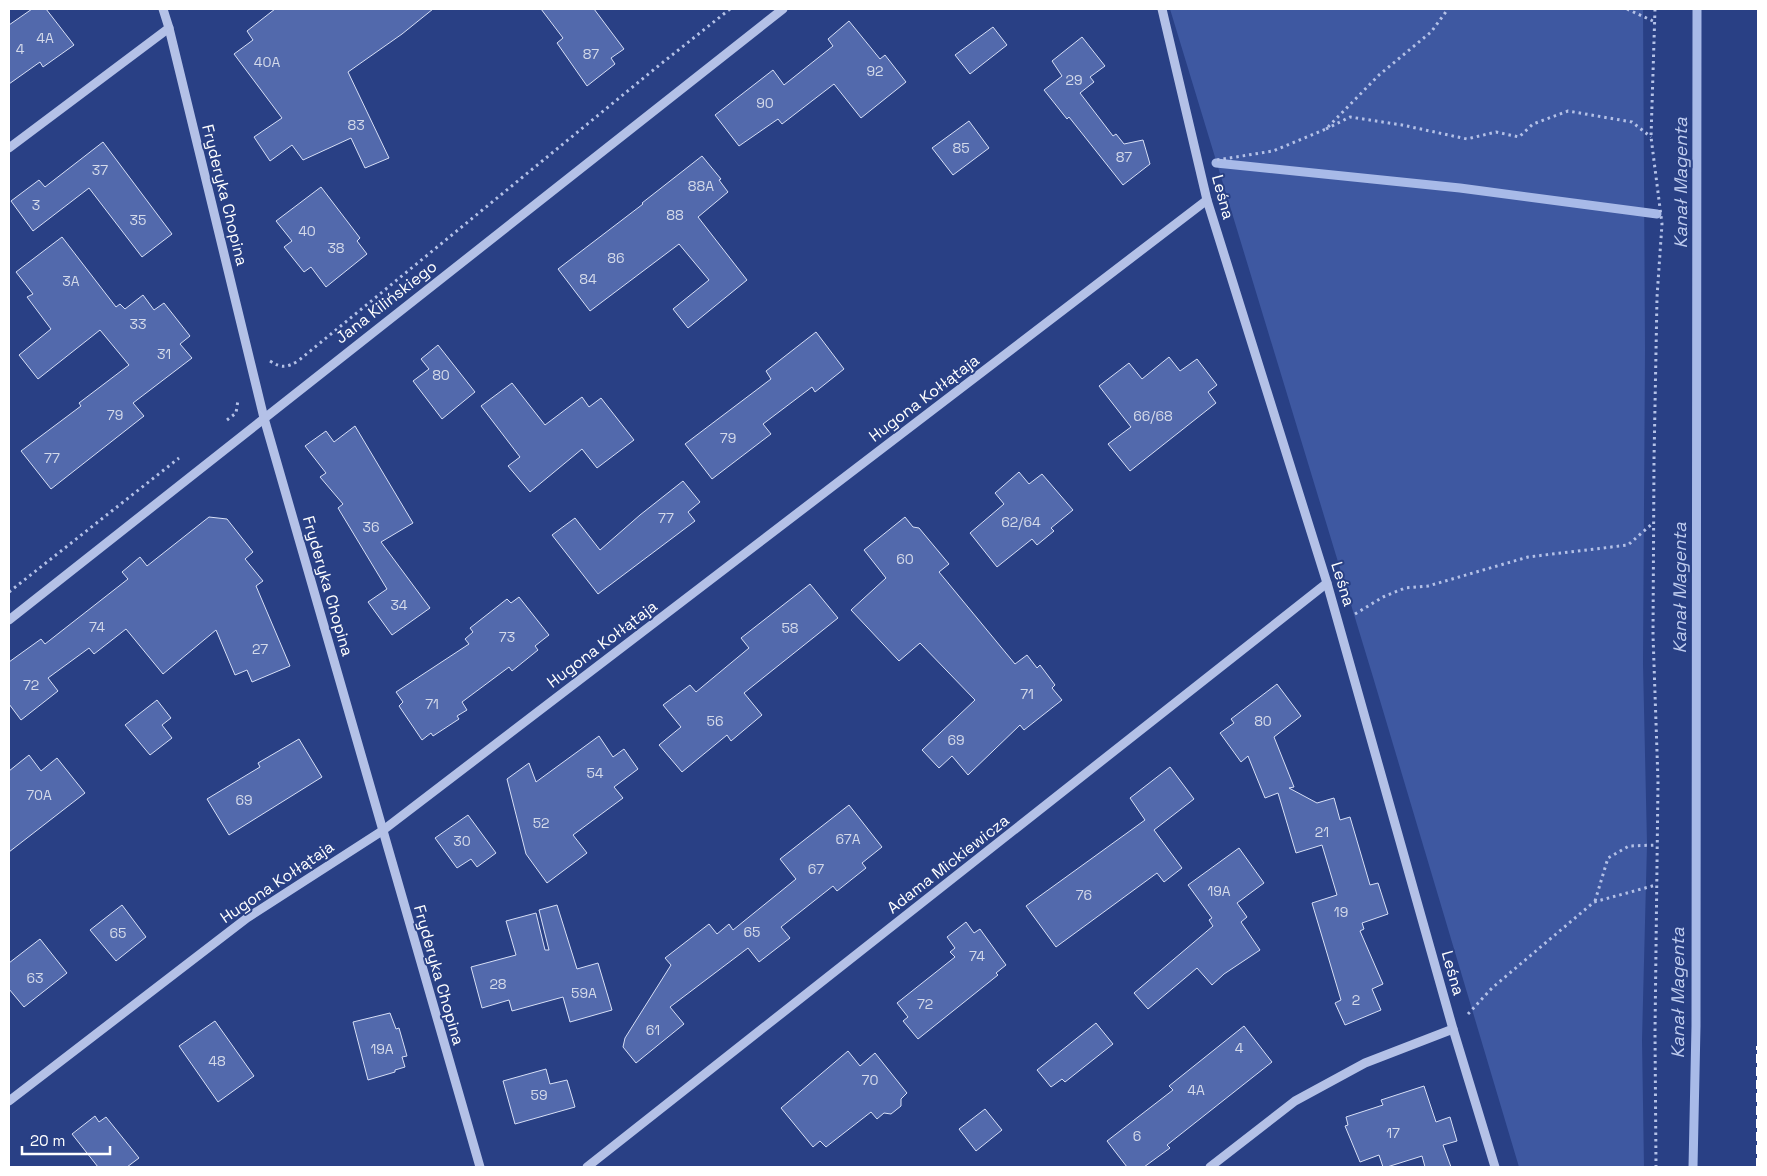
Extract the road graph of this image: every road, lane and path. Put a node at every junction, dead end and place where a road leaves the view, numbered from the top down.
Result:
1 (163, 9) edge
2 (730, 9) edge
3 (783, 9) edge
4 (1162, 9) edge
5 (1448, 9) edge
6 (1627, 9) edge
7 (1655, 9) edge
8 (1655, 22) junction
9 (169, 28) junction
10 (1326, 129) junction
11 (1651, 137) junction
12 (9, 148) edge
13 (1198, 163) junction
14 (1207, 200) junction
15 (268, 355) dead end
16 (237, 394) dead end
17 (264, 418) junction
18 (226, 421) dead end
19 (180, 458) dead end
20 (1654, 522) junction
21 (1327, 584) junction
22 (9, 592) edge
23 (9, 620) edge
24 (1339, 624) junction
25 (382, 832) junction
26 (1657, 846) junction
27 (1656, 885) junction
28 (1594, 902) junction
29 (1454, 1029) junction
30 (9, 1101) edge
31 (480, 1167) edge
32 (587, 1167) edge
33 (1210, 1167) edge
34 (1495, 1167) edge
35 (1656, 1167) edge

1 - 9 street, Fryderyka Chopina
2 - 15 path
3 - 17 street, Jana Kilińskiego
4 - 13 street, Leśna
5 - 10 path
6 - 8 path
7 - 8 path
8 - 11 path
9 - 12 street
9 - 17 street, Fryderyka Chopina
10 - 11 path
10 - 13 path
11 - 20 path
13 - 14 street, Leśna
14 - 21 street, Leśna
14 - 25 street, Hugona Kołłątaja
16 - 18 path
17 - 23 street, Jana Kilińskiego
17 - 25 street, Fryderyka Chopina
19 - 22 path
20 - 24 path
20 - 26 path
21 - 24 street, Leśna
21 - 32 street, Adama Mickiewicza
24 - 29 street, Leśna
25 - 30 street, Hugona Kołłątaja
25 - 31 street, Fryderyka Chopina
26 - 27 path
26 - 28 path
27 - 28 path
27 - 35 path
28 - 29 path
29 - 33 street
29 - 34 street, Leśna

